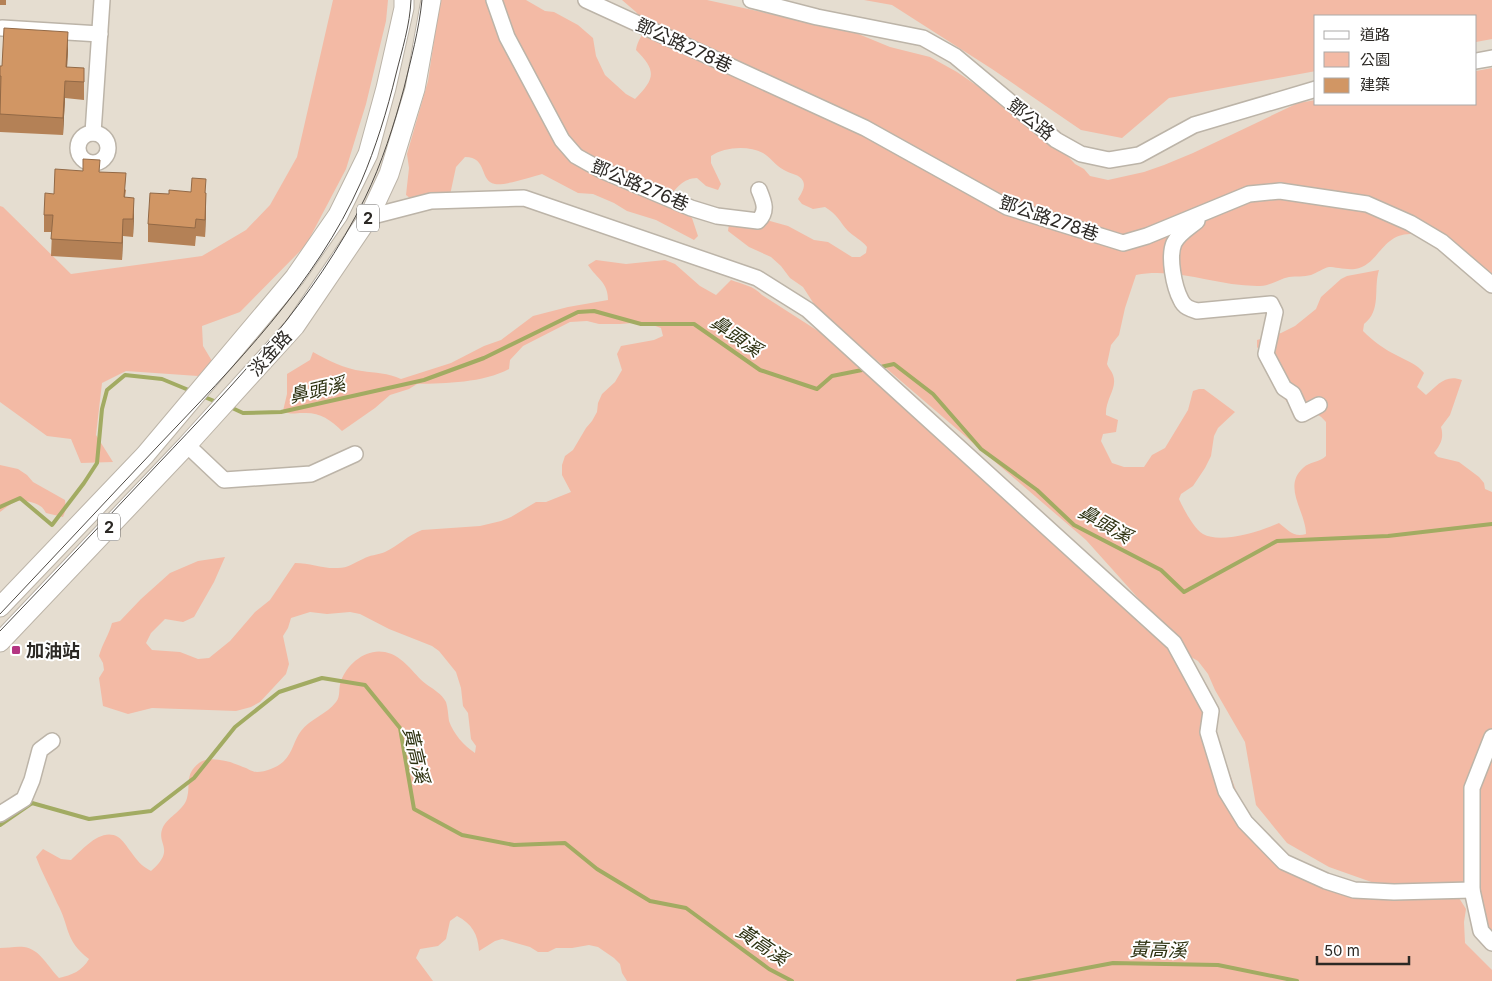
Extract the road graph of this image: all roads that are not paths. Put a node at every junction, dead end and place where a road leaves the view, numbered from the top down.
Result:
1 (102, 0) edge
2 (404, 0) edge
3 (431, 0) edge
4 (494, 0) edge
5 (586, 0) edge
6 (751, 0) edge
7 (1, 27) edge
8 (100, 34) junction
9 (1492, 58) edge
10 (1477, 61) edge
11 (1314, 90) edge
12 (93, 133) dead end
13 (759, 190) dead end
14 (1220, 206) junction
15 (369, 217) junction
16 (1492, 285) edge
17 (1318, 405) dead end
18 (187, 445) junction
19 (355, 454) dead end
20 (4, 598) edge
21 (0, 642) edge
22 (1492, 737) edge
23 (52, 741) dead end
24 (0, 814) edge
25 (1472, 890) junction
26 (1492, 943) edge

1 - 8 street
2 - 20 main road, 淡金路 / 2
3 - 15 main road, 淡金路 / 2
4 - 13 street, 鄧公路276巷
5 - 14 street, 鄧公路278巷
6 - 11 street, 鄧公路
7 - 8 street
8 - 12 street
9 - 10 street
14 - 16 street, 鄧公路278巷
14 - 17 street
15 - 18 main road, 淡金路 / 2
15 - 25 street
18 - 19 street
18 - 21 main road, 淡金路 / 2
22 - 25 street
23 - 24 street
25 - 26 street

